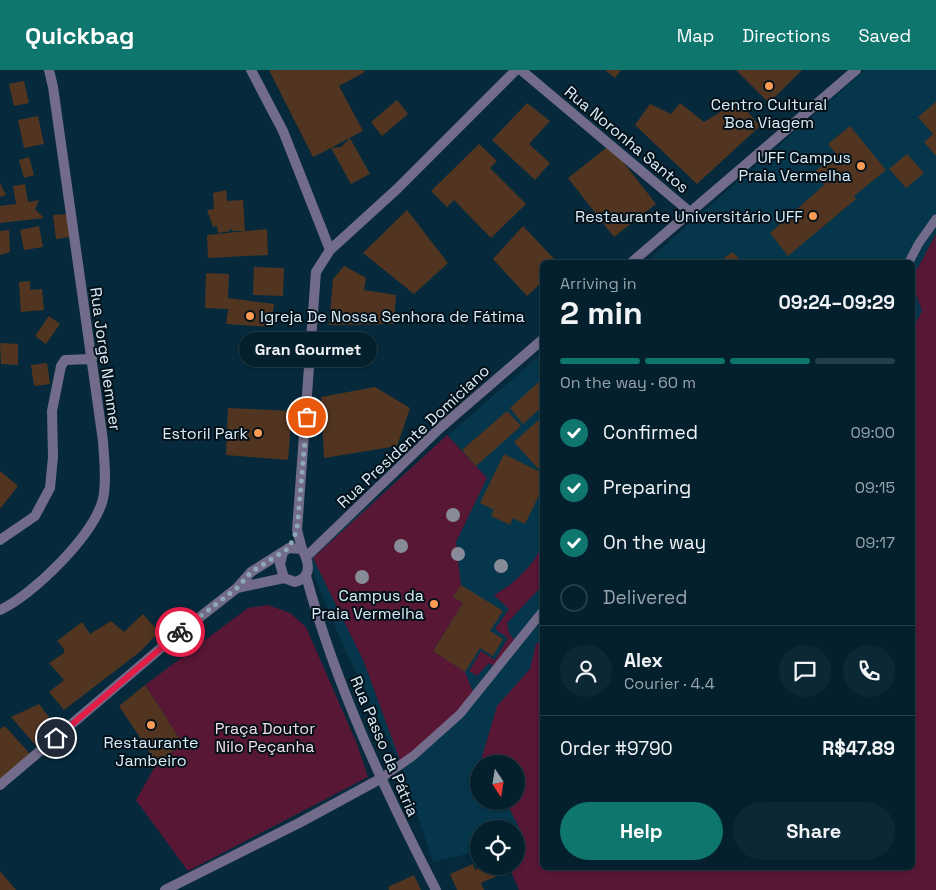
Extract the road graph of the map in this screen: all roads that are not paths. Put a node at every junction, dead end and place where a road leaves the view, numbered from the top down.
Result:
1 (49, 70) edge
2 (251, 70) edge
3 (516, 70) edge
4 (522, 70) edge
5 (856, 70) edge
6 (690, 212) junction
7 (936, 218) edge
8 (330, 250) junction
9 (634, 260) edge
10 (910, 260) edge
11 (540, 342) edge
12 (92, 359) junction
13 (297, 530) junction
14 (0, 540) edge
15 (286, 550) junction
16 (304, 553) junction
17 (306, 576) junction
18 (284, 578) junction
19 (295, 582) junction
20 (237, 588) junction
21 (0, 610) edge
22 (315, 611) junction
23 (540, 614) edge
24 (380, 779) junction
25 (0, 785) edge
26 (165, 890) edge
27 (436, 890) edge

1 - 12 street, Rua Jorge Nemmer
2 - 8 street
3 - 8 street
4 - 6 street, Rua Noronha Santos
5 - 6 street
6 - 9 street
7 - 10 lane
8 - 13 street
11 - 16 street, Rua Presidente Domiciano
12 - 14 street
12 - 21 street, Rua Jorge Nemmer
13 - 15 street
13 - 16 street
15 - 16 street
15 - 18 street
15 - 20 street
16 - 17 street
17 - 19 street
17 - 22 street, Rua Passo da Pátria
18 - 19 street
18 - 20 street
19 - 22 street, Rua Passo da Pátria
20 - 25 street
22 - 24 street, Rua Passo da Pátria
23 - 24 lane
24 - 26 street
24 - 27 street, Rua Passo da Pátria

